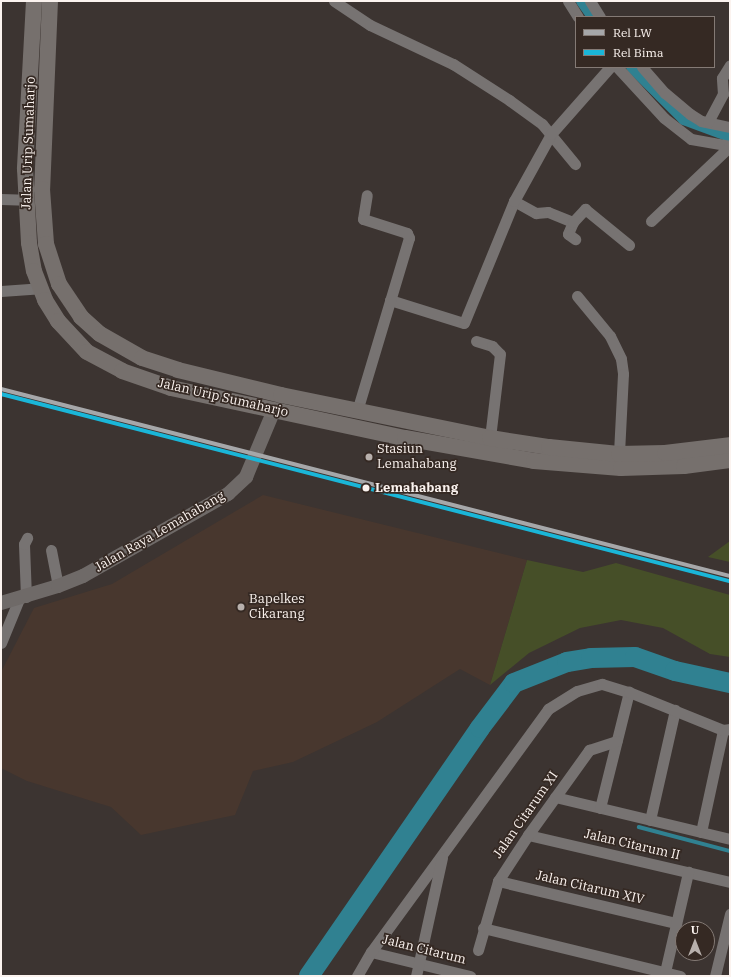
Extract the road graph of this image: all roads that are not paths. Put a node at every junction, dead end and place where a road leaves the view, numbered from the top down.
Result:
1 (34, 1) edge
2 (50, 1) edge
3 (334, 1) edge
4 (568, 1) edge
5 (590, 1) edge
6 (577, 16) edge
7 (599, 16) edge
8 (730, 65) edge
9 (609, 68) edge
10 (618, 68) edge
11 (643, 68) edge
12 (708, 122) junction
13 (730, 127) edge
14 (552, 134) junction
15 (730, 146) edge
16 (575, 164) dead end
17 (367, 195) dead end
18 (1, 199) edge
19 (25, 200) junction
20 (514, 201) junction
21 (651, 221) dead end
22 (573, 222) junction
23 (575, 239) dead end
24 (629, 245) dead end
25 (40, 288) junction
26 (1, 291) edge
27 (577, 296) dead end
28 (390, 300) junction
29 (476, 341) dead end
30 (274, 410) junction
31 (357, 410) junction
32 (490, 438) junction
33 (730, 445) edge
34 (619, 454) junction
35 (730, 460) edge
36 (27, 538) dead end
37 (51, 550) dead end
38 (58, 586) junction
39 (22, 598) junction
40 (1, 603) edge
41 (1, 643) edge
42 (630, 692) junction
43 (675, 710) junction
44 (727, 730) edge
45 (617, 741) junction
46 (555, 798) junction
47 (600, 808) junction
48 (650, 820) junction
49 (701, 832) junction
50 (528, 835) junction
51 (730, 839) edge
52 (443, 852) junction
53 (688, 872) junction
54 (498, 881) junction
55 (730, 882) edge
56 (730, 914) edge
57 (676, 921) edge
58 (675, 923) edge
59 (675, 927) edge
60 (483, 928) junction
61 (478, 950) dead end
62 (371, 952) junction
63 (418, 963) junction
64 (665, 972) junction
65 (358, 976) edge
66 (416, 976) edge
67 (470, 976) edge
68 (680, 976) edge
69 (715, 976) edge

1 - 19 highway, Jalan Urip Sumaharjo
2 - 31 highway, Jalan Urip Sumaharjo
3 - 14 street
4 - 6 street
5 - 7 street
8 - 12 street
9 - 14 street
10 - 15 street
11 - 12 street
12 - 13 street
14 - 16 street
14 - 20 street
15 - 21 street
17 - 28 street
18 - 19 street
19 - 25 highway, Jalan Urip Sumaharjo
20 - 22 street
20 - 28 street
22 - 23 street
22 - 24 street
25 - 26 street
25 - 30 highway, Jalan Urip Sumaharjo
27 - 34 street
28 - 31 street
29 - 32 street
30 - 35 highway, Jalan Urip Sumaharjo
30 - 38 main road, Jalan Raya Lemahabang
31 - 32 highway, Jalan Urip Sumaharjo
32 - 34 highway, Jalan Urip Sumaharjo
33 - 34 highway, Jalan Urip Sumaharjo
36 - 39 street
37 - 38 street
38 - 39 main road, Jalan Raya Lemahabang
39 - 40 main road, Jalan Raya Lemahabang
39 - 41 street
42 - 43 street
42 - 45 street
42 - 52 street
43 - 44 street
43 - 48 street
44 - 49 street
45 - 46 street, Jalan Citarum XI
45 - 47 street
46 - 47 street
46 - 50 street, Jalan Citarum XI
47 - 48 street
48 - 49 street
49 - 51 street
50 - 53 street, Jalan Citarum II
50 - 54 street, Jalan Citarum XI
52 - 62 street
52 - 63 street
53 - 55 street, Jalan Citarum II
53 - 57 street
54 - 58 street, Jalan Citarum XIV
54 - 60 street, Jalan Citarum XI
56 - 69 street
59 - 64 street
60 - 61 street, Jalan Citarum XI
60 - 64 street
62 - 63 street, Jalan Citarum
62 - 65 street
63 - 66 street
63 - 67 street, Jalan Citarum
64 - 68 street

